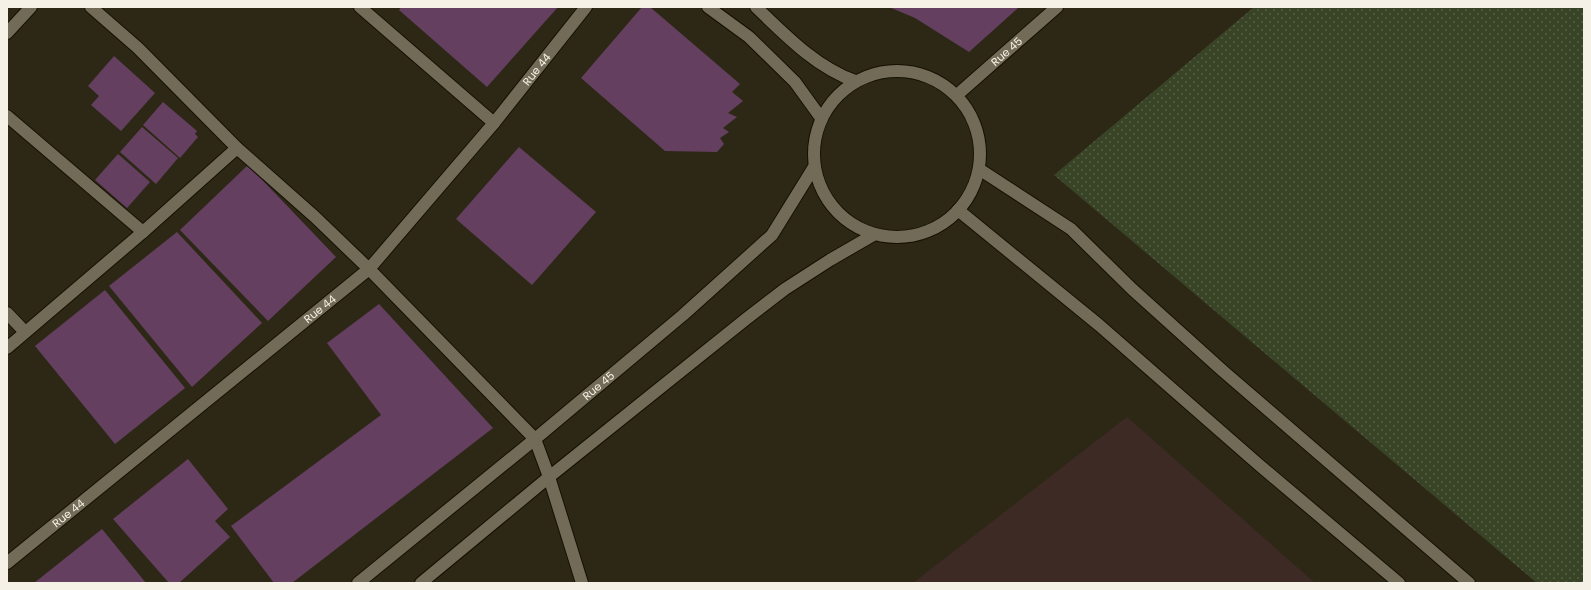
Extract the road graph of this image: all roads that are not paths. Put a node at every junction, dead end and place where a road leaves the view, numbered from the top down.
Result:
1 (31, 7) edge
2 (91, 7) edge
3 (360, 7) edge
4 (586, 7) edge
5 (708, 7) edge
6 (756, 7) edge
7 (1057, 7) edge
8 (7, 33) edge
9 (855, 81) junction
10 (956, 95) junction
11 (7, 116) edge
12 (821, 118) junction
13 (494, 123) junction
14 (237, 148) junction
15 (814, 167) junction
16 (979, 168) junction
17 (958, 210) junction
18 (143, 232) junction
19 (875, 234) junction
20 (369, 270) junction
21 (7, 313) edge
22 (25, 332) junction
23 (7, 348) edge
24 (535, 439) junction
25 (549, 477) junction
26 (7, 563) edge
27 (358, 583) edge
28 (421, 583) edge
29 (582, 583) edge
30 (1399, 583) edge
31 (1469, 583) edge

1 - 8 street
2 - 14 street
3 - 13 street
4 - 13 street, Rue 44
5 - 12 street
6 - 9 street
7 - 10 street, Rue 45
9 - 10 street
9 - 12 street
10 - 16 street
11 - 18 street
12 - 15 street
13 - 20 street, Rue 44
14 - 18 street
14 - 20 street
15 - 19 street
15 - 24 street, Rue 45
16 - 17 street
16 - 31 street
17 - 19 street
17 - 30 street
18 - 22 street
19 - 25 street
20 - 24 street
20 - 26 street, Rue 44
21 - 22 street
22 - 23 street
24 - 25 street
24 - 27 street, Rue 45
25 - 28 street
25 - 29 street

